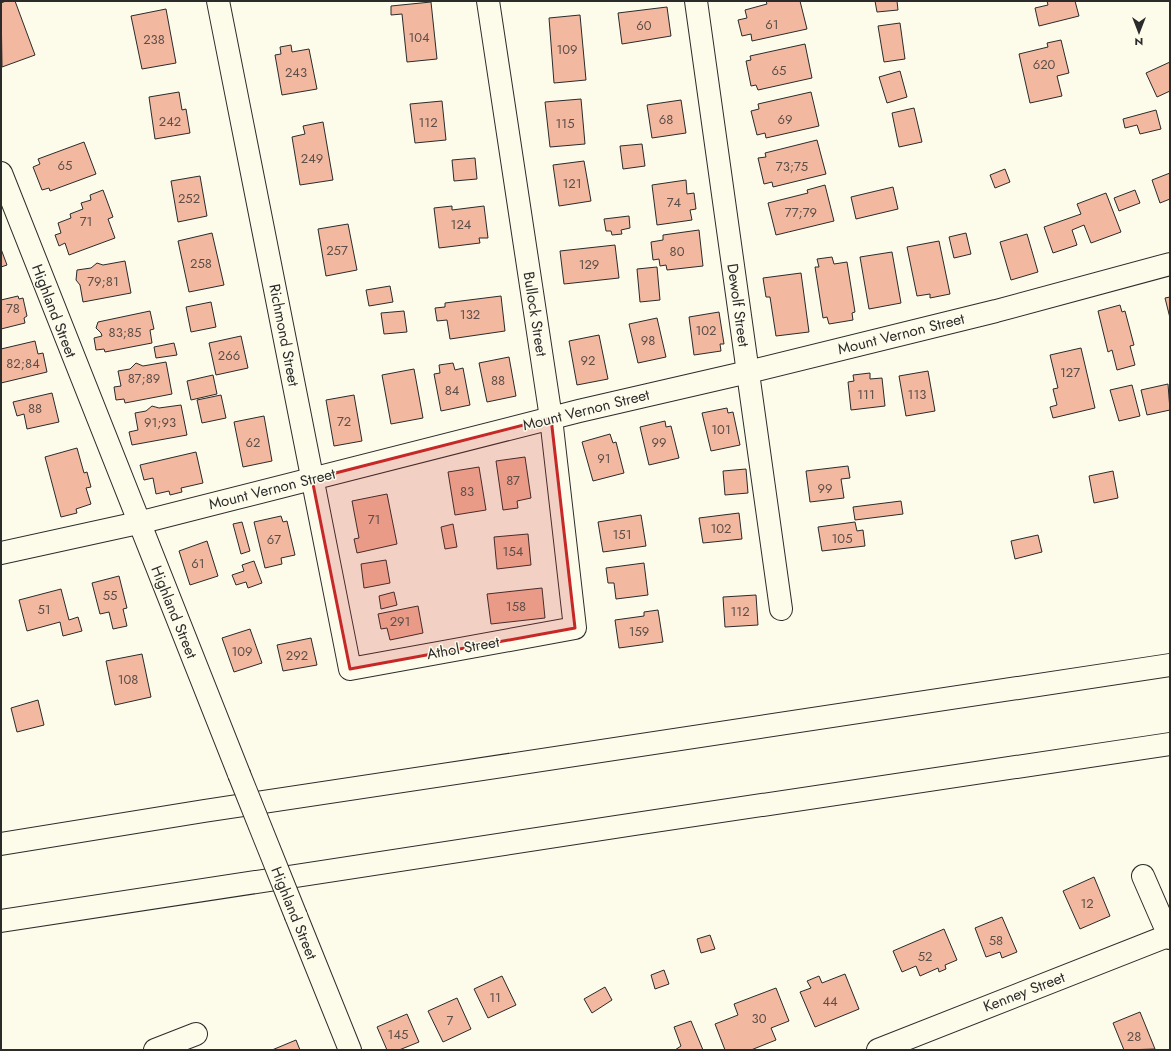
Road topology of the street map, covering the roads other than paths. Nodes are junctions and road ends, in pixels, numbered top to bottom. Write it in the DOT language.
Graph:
graph roads {
  1 [pos="218,1"];
  2 [pos="488,1"];
  3 [pos="696,1"];
  4 [pos="1,173"];
  5 [pos="1170,264"];
  6 [pos="748,372"];
  7 [pos="551,418"];
  8 [pos="312,480"];
  9 [pos="138,523"];
  10 [pos="1,553"];
  11 [pos="781,609"];
  12 [pos="576,628"];
  13 [pos="1170,665"];
  14 [pos="350,669"];
  15 [pos="1170,744"];
  16 [pos="1,844"];
  17 [pos="1143,876"];
  18 [pos="1,921"];
  19 [pos="1170,936"];
  20 [pos="196,1034"];
  21 [pos="156,1050"];
  22 [pos="350,1050"];
  23 [pos="878,1050"];
  1 -- 8 [label="main road, Richmond Street"];
  2 -- 7 [label="main road, Bullock Street"];
  3 -- 6 [label="main road, Dewolf Street"];
  4 -- 9 [label="main road, Highland Street"];
  5 -- 6 [label="main road, Mount Vernon Street"];
  6 -- 7 [label="main road, Mount Vernon Street"];
  6 -- 11 [label="main road, Dewolf Street"];
  7 -- 8 [label="main road, Mount Vernon Street"];
  7 -- 12 [label="main road, Bullock Street"];
  8 -- 9 [label="main road, Mount Vernon Street"];
  8 -- 14 [label="main road, Richmond Street"];
  9 -- 10 [label="main road, Mount Vernon Street"];
  9 -- 22 [label="main road, Highland Street, bridge"];
  12 -- 14 [label="main road, Athol Street"];
  13 -- 16 [label="main road"];
  15 -- 18 [label="main road"];
  17 -- 19 [label="main road"];
  19 -- 23 [label="main road, Kenney Street"];
  20 -- 21 [label="main road"];
}
